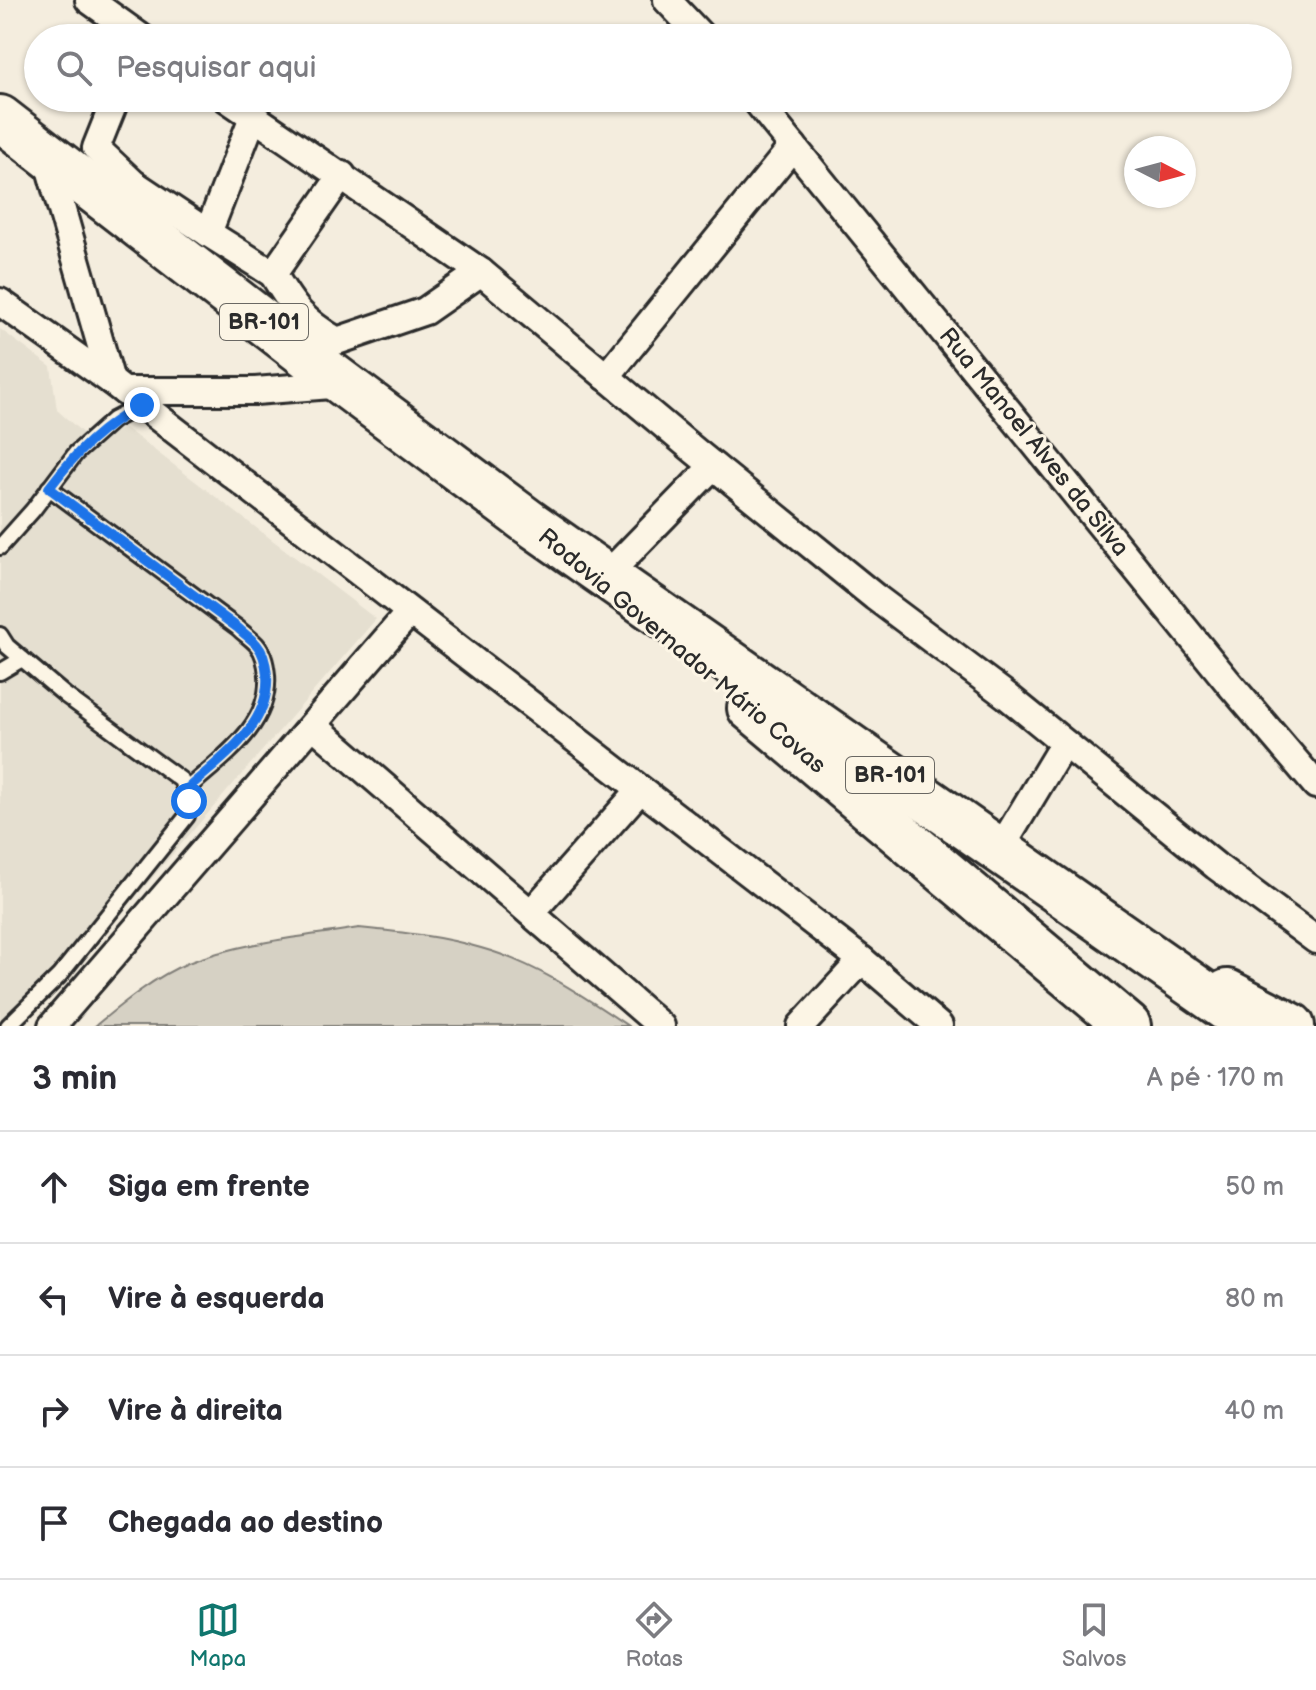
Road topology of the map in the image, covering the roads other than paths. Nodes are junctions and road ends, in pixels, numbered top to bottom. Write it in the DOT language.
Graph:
graph roads {
  1 [pos="89,0"];
  2 [pos="667,0"];
  3 [pos="122,24"];
  4 [pos="690,24"];
  5 [pos="105,112"];
  6 [pos="246,112"];
  7 [pos="765,112"];
  8 [pos="253,117"];
  9 [pos="0,118"];
  10 [pos="793,146"];
  11 [pos="69,156"];
  12 [pos="342,175"];
  13 [pos="208,233"];
  14 [pos="481,272"];
  15 [pos="273,274"];
  16 [pos="0,302"];
  17 [pos="337,366"];
  18 [pos="606,377"];
  19 [pos="125,392"];
  20 [pos="713,466"];
  21 [pos="49,488"];
  22 [pos="530,523"];
  23 [pos="3,539"];
  24 [pos="606,576"];
  25 [pos="409,613"];
  26 [pos="0,635"];
  27 [pos="22,659"];
  28 [pos="0,672"];
  29 [pos="313,725"];
  30 [pos="1064,743"];
  31 [pos="1316,785"];
  32 [pos="187,789"];
  33 [pos="640,790"];
  34 [pos="999,851"];
  35 [pos="531,913"];
  36 [pos="1117,933"];
  37 [pos="1316,940"];
  38 [pos="862,960"];
  39 [pos="1078,984"];
  40 [pos="8,1026"];
  41 [pos="52,1026"];
  42 [pos="661,1026"];
  43 [pos="801,1026"];
  44 [pos="939,1026"];
  45 [pos="1116,1026"];
  46 [pos="1128,1026"];
  47 [pos="1251,1026"];
  48 [pos="1292,1026"];
  1 -- 3 [label="street"];
  2 -- 4 [label="street"];
  5 -- 11 [label="street"];
  6 -- 8 [label="street"];
  7 -- 10 [label="street, Rua Manoel Alves da Silva"];
  8 -- 12 [label="street"];
  8 -- 13 [label="street"];
  9 -- 11 [label="highway, Rodovia Governador Mário Covas / BR-101"];
  10 -- 18 [label="street"];
  10 -- 31 [label="street, Rua Manoel Alves da Silva"];
  11 -- 13 [label="street"];
  11 -- 17 [label="highway, Rodovia Governador Mário Covas / BR-101"];
  11 -- 19 [label="street"];
  12 -- 14 [label="street"];
  12 -- 15 [label="street"];
  13 -- 15 [label="street"];
  14 -- 17 [label="street"];
  14 -- 18 [label="street"];
  15 -- 17 [label="street"];
  16 -- 19 [label="street"];
  17 -- 19 [label="street"];
  17 -- 22 [label="highway, Rodovia Governador Mário Covas / BR-101"];
  18 -- 20 [label="street"];
  19 -- 21 [label="lane"];
  19 -- 25 [label="street"];
  20 -- 24 [label="street"];
  20 -- 30 [label="street"];
  21 -- 23 [label="lane"];
  21 -- 32 [label="lane"];
  22 -- 24 [label="highway, Rodovia Governador Mário Covas / BR-101"];
  22 -- 39 [label="highway, Rodovia Governador Mário Covas / BR-101"];
  24 -- 34 [label="highway, Rodovia Governador Mário Covas / BR-101"];
  25 -- 29 [label="street"];
  25 -- 33 [label="street"];
  26 -- 27 [label="lane"];
  27 -- 28 [label="lane"];
  27 -- 32 [label="lane"];
  29 -- 35 [label="street"];
  29 -- 41 [label="street"];
  30 -- 34 [label="street"];
  30 -- 37 [label="street"];
  32 -- 40 [label="lane"];
  33 -- 35 [label="street"];
  33 -- 38 [label="street"];
  34 -- 36 [label="highway, Rodovia Governador Mário Covas / BR-101"];
  35 -- 42 [label="street"];
  36 -- 47 [label="highway, Rodovia Governador Mário Covas / BR-101"];
  36 -- 48 [label="highway"];
  38 -- 43 [label="street"];
  38 -- 44 [label="street"];
  39 -- 45 [label="highway"];
  39 -- 46 [label="highway, Rodovia Governador Mário Covas / BR-101"];
}
